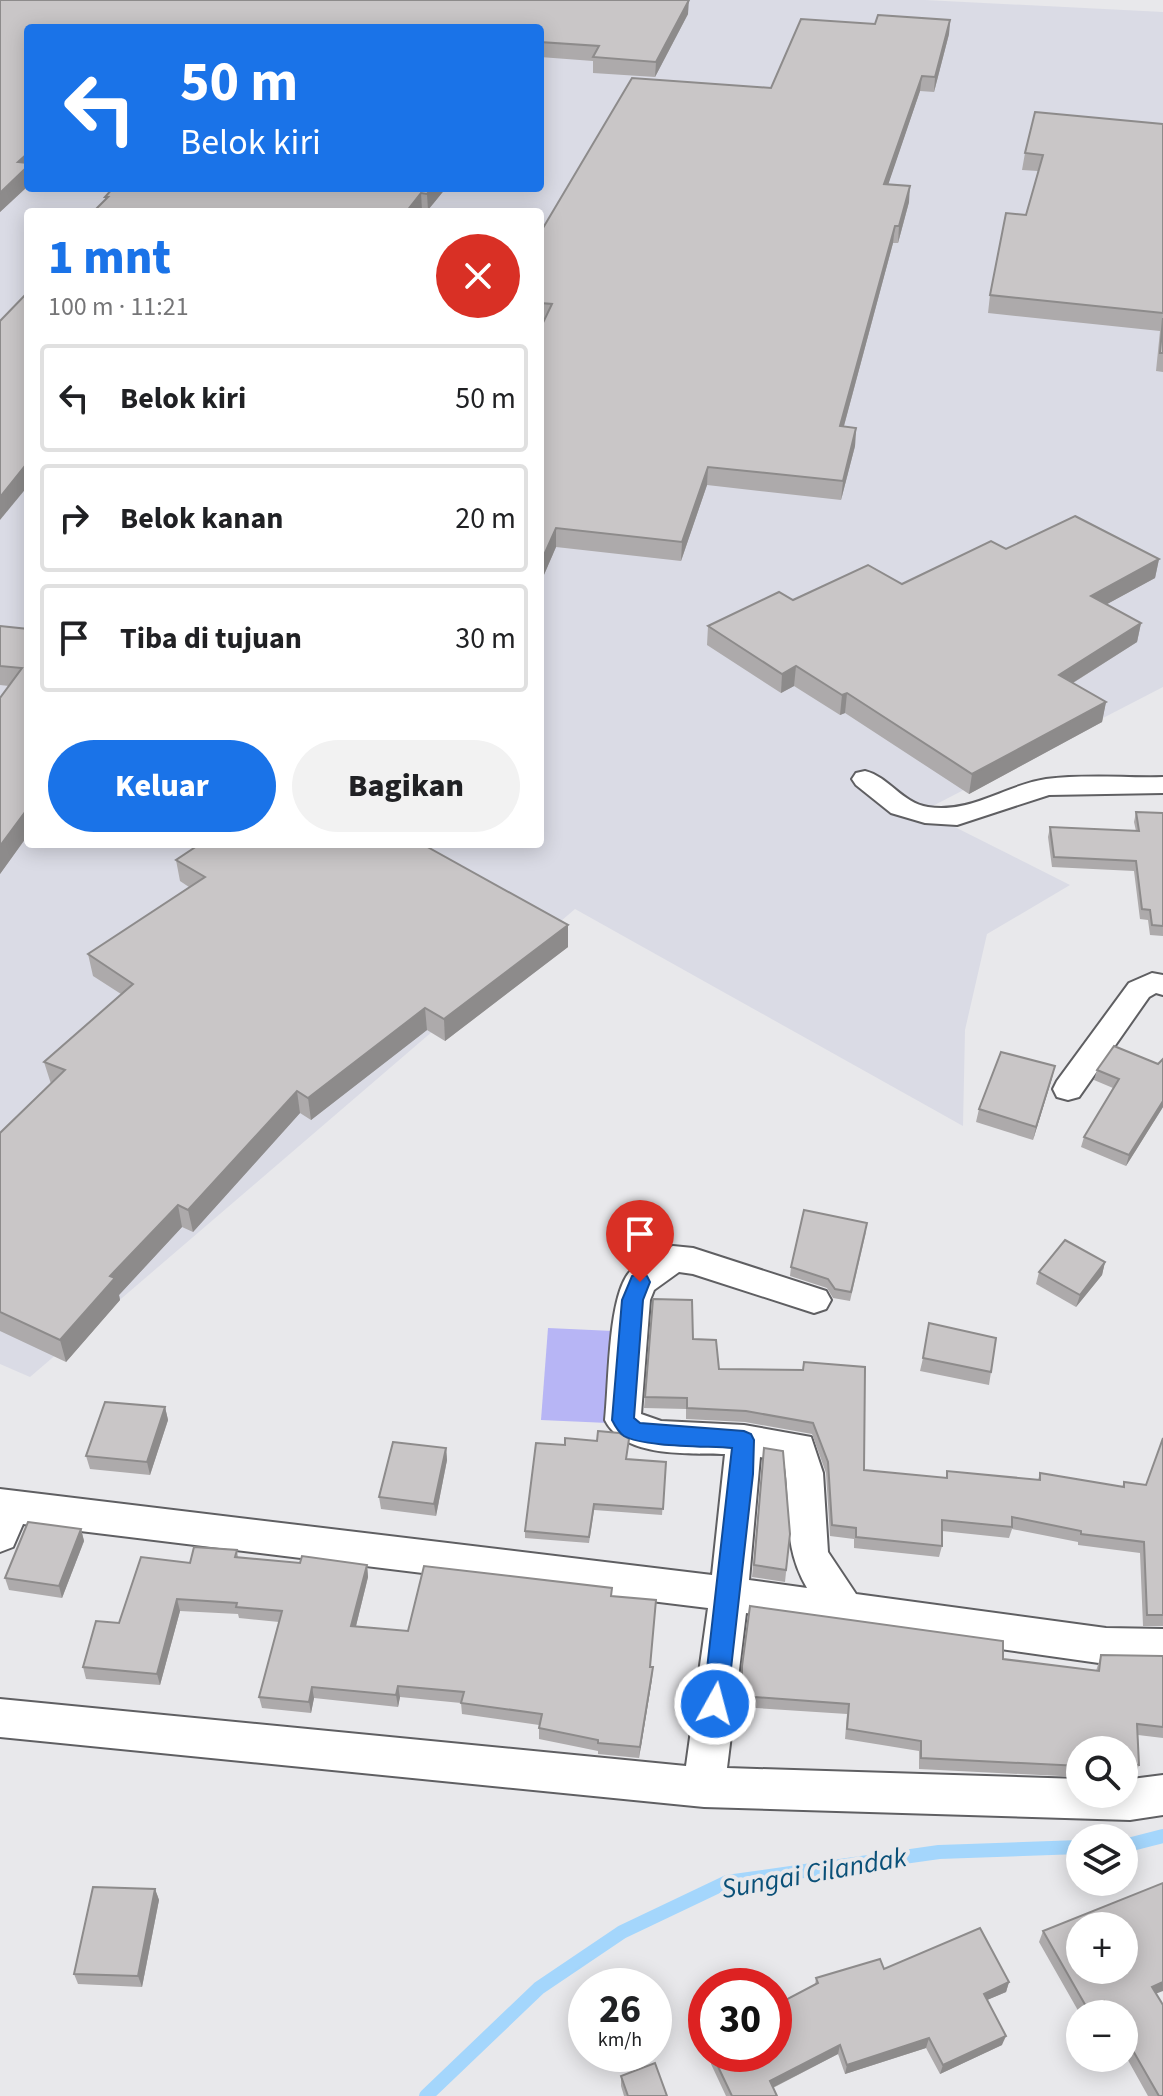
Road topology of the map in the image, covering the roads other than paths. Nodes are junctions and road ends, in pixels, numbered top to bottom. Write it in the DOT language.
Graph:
graph roads {
  1 [pos="865,779"];
  2 [pos="1163,785"];
  3 [pos="1163,985"];
  4 [pos="1068,1089"];
  5 [pos="814,1300"];
  6 [pos="744,1440"];
  7 [pos="4,1516"];
  8 [pos="729,1594"];
  9 [pos="845,1610"];
  10 [pos="1163,1647"];
  11 [pos="0,1718"];
  12 [pos="704,1787"];
  13 [pos="1163,1795"];
  1 -- 2 [label="street"];
  3 -- 4 [label="street"];
  5 -- 6 [label="street"];
  6 -- 8 [label="street"];
  6 -- 9 [label="street"];
  7 -- 8 [label="street"];
  8 -- 9 [label="street"];
  8 -- 12 [label="street"];
  9 -- 10 [label="street"];
  11 -- 12 [label="street"];
  12 -- 13 [label="street"];
}
